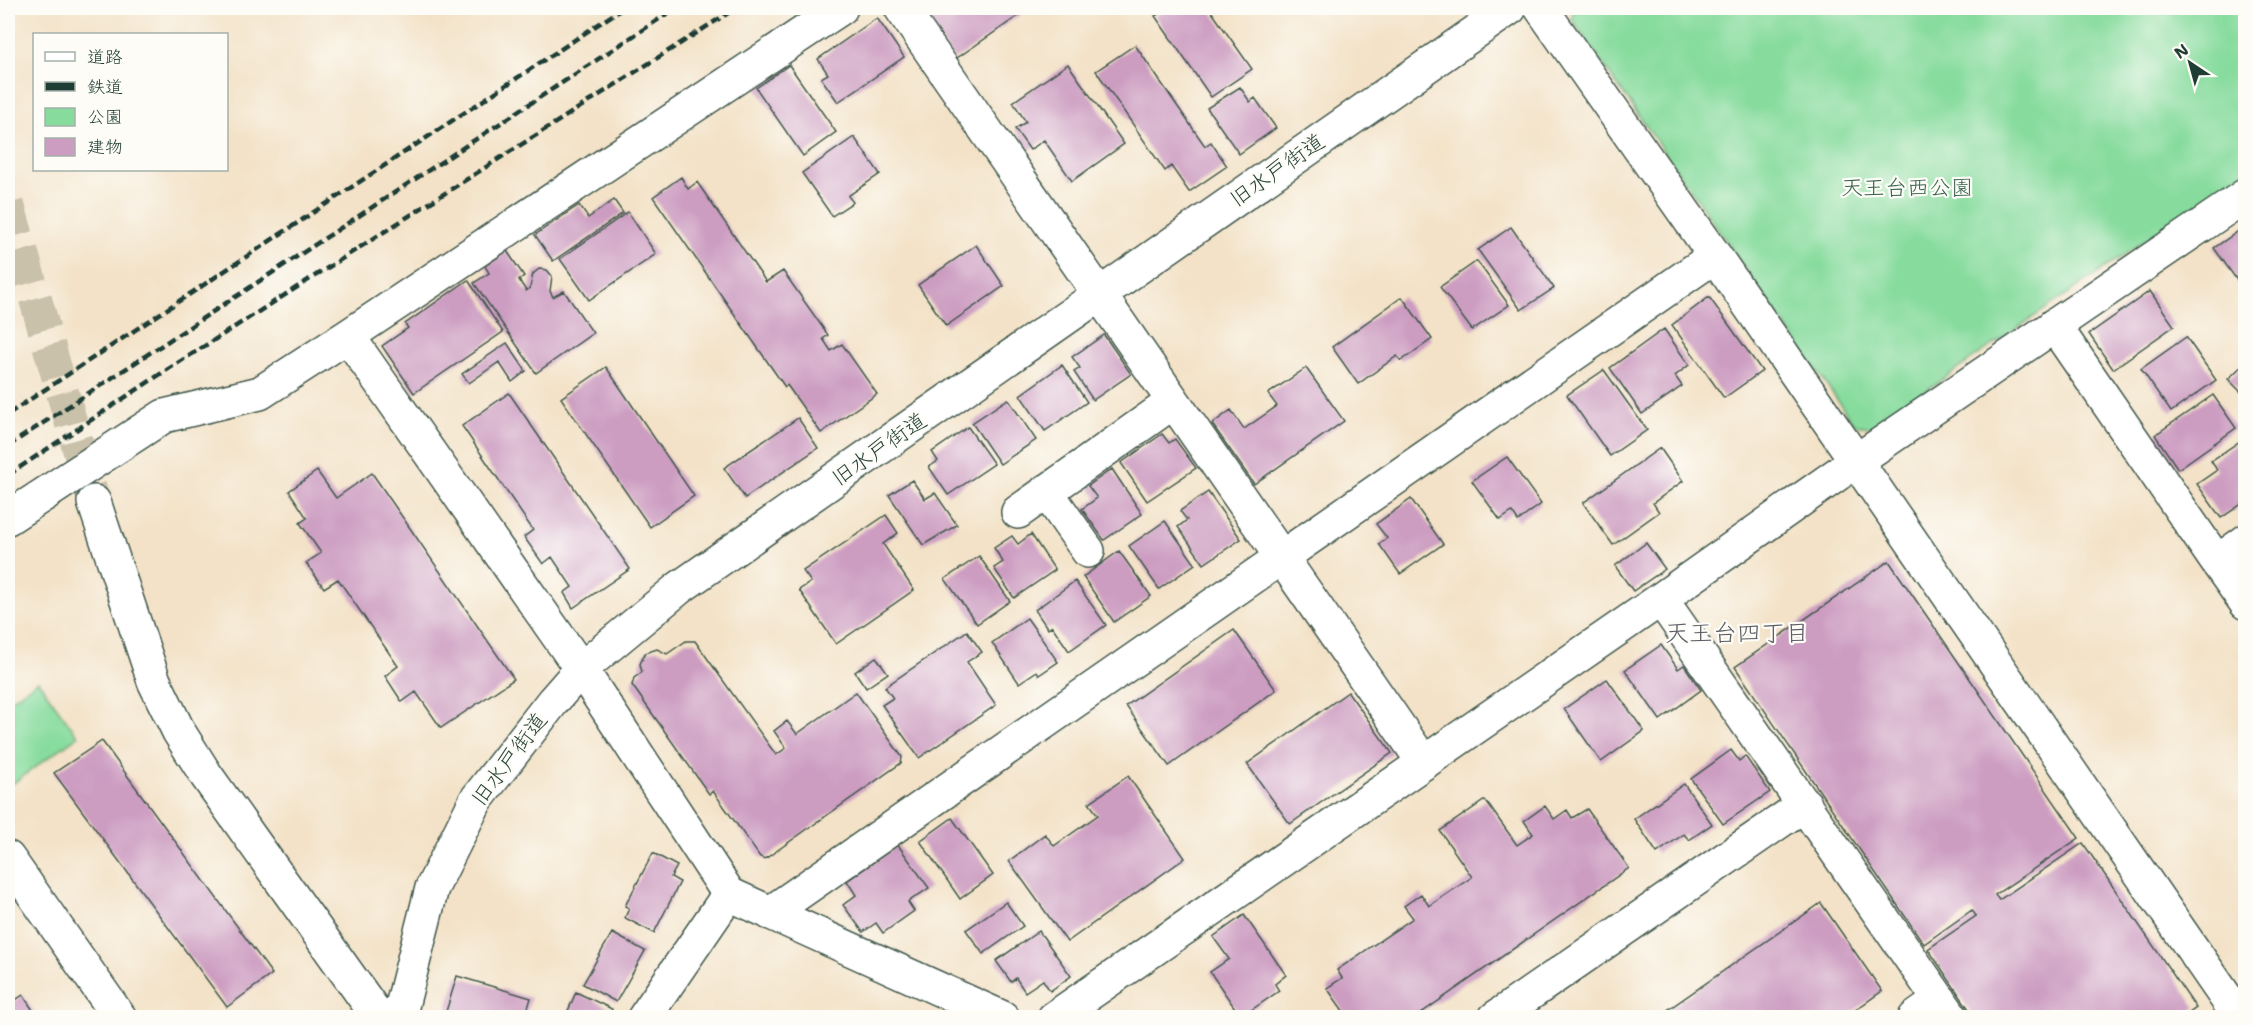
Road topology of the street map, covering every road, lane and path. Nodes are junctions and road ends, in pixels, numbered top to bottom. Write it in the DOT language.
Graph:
graph roads {
  1 [pos="841,8"];
  2 [pos="902,8"];
  3 [pos="1510,8"];
  4 [pos="1541,8"];
  5 [pos="2246,195"];
  6 [pos="1715,256"];
  7 [pos="1099,295"];
  8 [pos="2054,325"];
  9 [pos="348,336"];
  10 [pos="1173,402"];
  11 [pos="1856,462"];
  12 [pos="1046,492"];
  13 [pos="94,502"];
  14 [pos="1018,512"];
  15 [pos="8,518"];
  16 [pos="2246,541"];
  17 [pos="1088,551"];
  18 [pos="1281,558"];
  19 [pos="2217,562"];
  20 [pos="1661,599"];
  21 [pos="2246,603"];
  22 [pos="581,669"];
  23 [pos="1424,763"];
  24 [pos="1805,804"];
  25 [pos="8,858"];
  26 [pos="729,894"];
  27 [pos="770,914"];
  28 [pos="1936,1012"];
  29 [pos="120,1017"];
  30 [pos="379,1017"];
  31 [pos="399,1017"];
  32 [pos="644,1017"];
  33 [pos="1003,1017"];
  34 [pos="1056,1017"];
  35 [pos="1495,1017"];
  36 [pos="2240,1017"];
  1 -- 9 [label="street"];
  2 -- 7 [label="street"];
  3 -- 7 [label="street, 旧水戸街道"];
  4 -- 6 [label="street"];
  5 -- 8 [label="street"];
  6 -- 11 [label="street"];
  6 -- 18 [label="street"];
  7 -- 10 [label="street"];
  7 -- 22 [label="street, 旧水戸街道"];
  8 -- 11 [label="street"];
  8 -- 19 [label="street"];
  9 -- 15 [label="street"];
  9 -- 22 [label="street"];
  10 -- 12 [label="street"];
  10 -- 18 [label="street"];
  11 -- 20 [label="street"];
  11 -- 36 [label="street"];
  12 -- 14 [label="street"];
  12 -- 17 [label="street"];
  13 -- 30 [label="street"];
  16 -- 19 [label="street"];
  18 -- 23 [label="street"];
  18 -- 27 [label="street"];
  19 -- 21 [label="street"];
  20 -- 23 [label="street"];
  20 -- 24 [label="street"];
  22 -- 26 [label="street"];
  22 -- 31 [label="street, 旧水戸街道"];
  23 -- 34 [label="street"];
  24 -- 28 [label="street"];
  24 -- 35 [label="street"];
  25 -- 29 [label="street"];
  26 -- 27 [label="street"];
  26 -- 32 [label="street"];
  27 -- 33 [label="street"];
}
